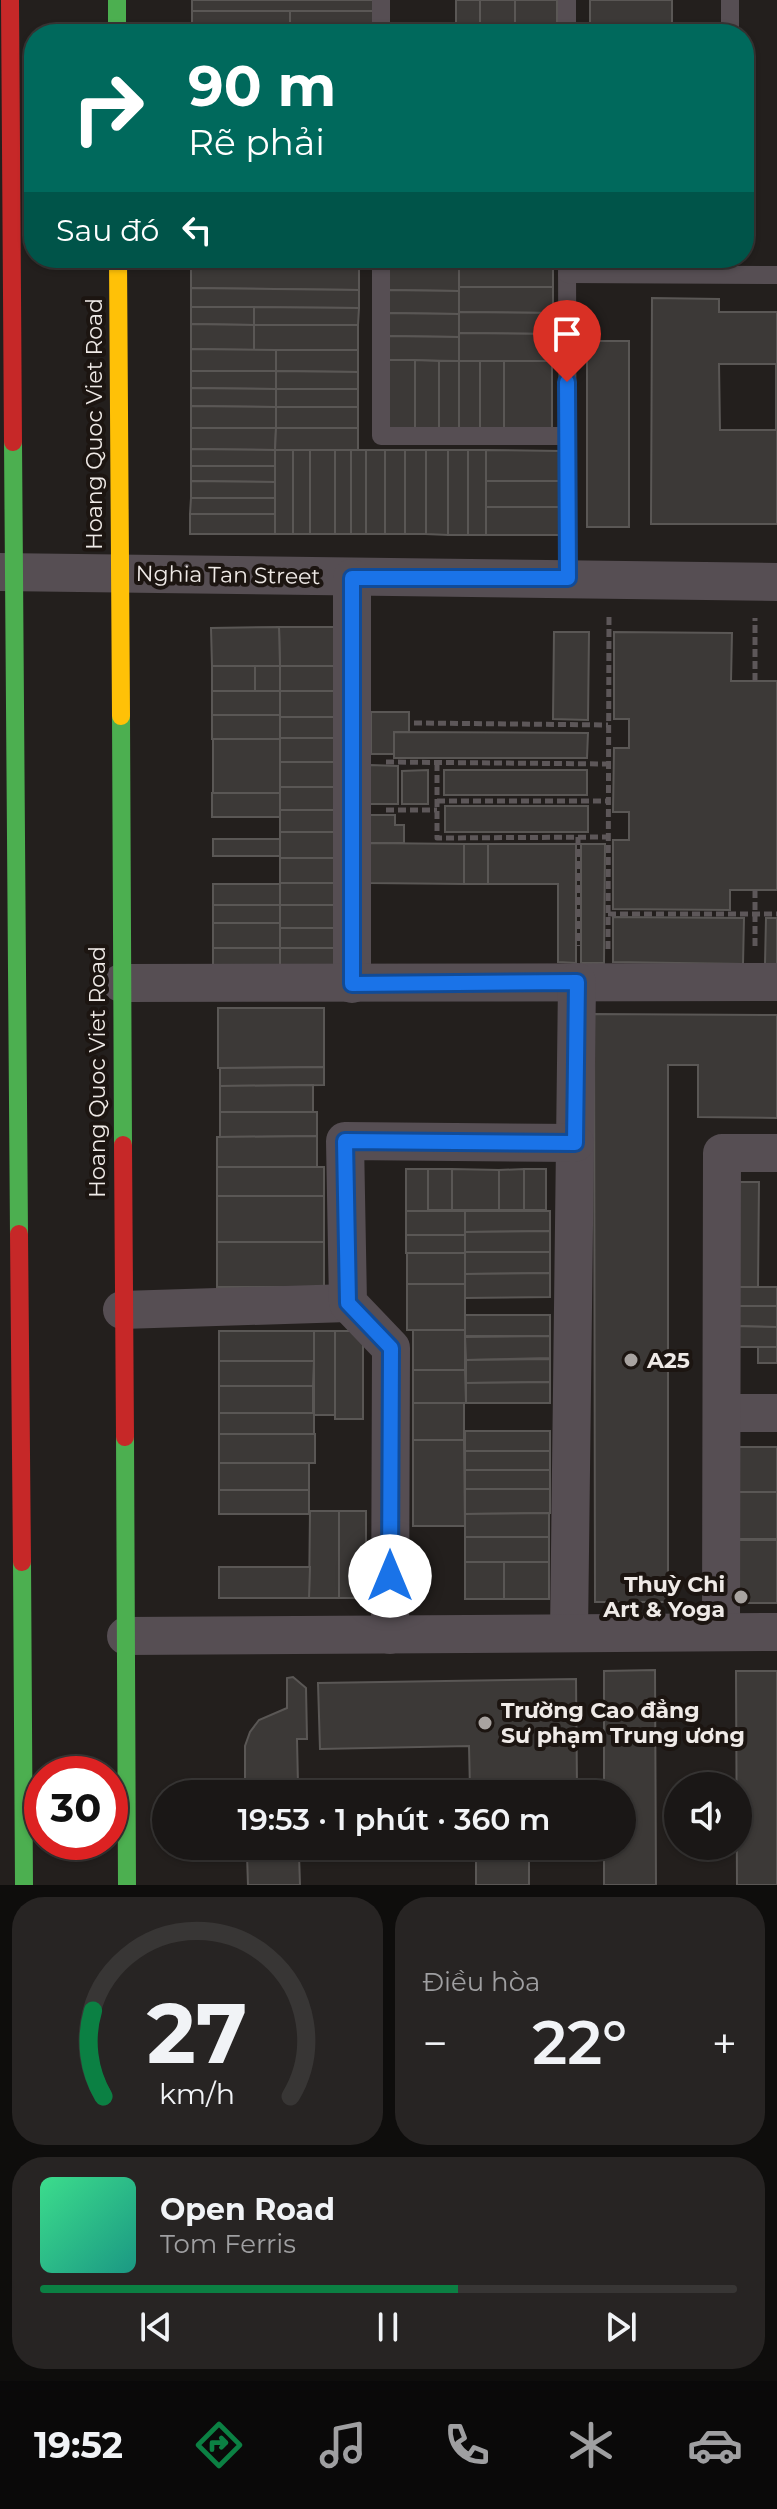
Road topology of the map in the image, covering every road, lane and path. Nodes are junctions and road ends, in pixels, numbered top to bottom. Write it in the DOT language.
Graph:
graph roads {
  1 [pos="10,0"];
  2 [pos="117,0"];
  3 [pos="381,0"];
  4 [pos="567,0"];
  5 [pos="730,0"];
  6 [pos="117,24"];
  7 [pos="381,24"];
  8 [pos="567,24"];
  9 [pos="730,24"];
  10 [pos="5,60"];
  11 [pos="118,268"];
  12 [pos="381,268"];
  13 [pos="567,268"];
  14 [pos="744,268"];
  15 [pos="777,275"];
  16 [pos="567,436"];
  17 [pos="8,572"];
  18 [pos="119,573"];
  19 [pos="352,578"];
  20 [pos="568,578"];
  21 [pos="609,579"];
  22 [pos="766,582"];
  23 [pos="755,681"];
  24 [pos="414,723"];
  25 [pos="608,725"];
  26 [pos="353,759"];
  27 [pos="437,763"];
  28 [pos="608,764"];
  29 [pos="437,801"];
  30 [pos="608,801"];
  31 [pos="437,810"];
  32 [pos="353,813"];
  33 [pos="578,837"];
  34 [pos="608,837"];
  35 [pos="755,890"];
  36 [pos="608,914"];
  37 [pos="755,914"];
  38 [pos="777,914"];
  39 [pos="588,974"];
  40 [pos="766,982"];
  41 [pos="121,983"];
  42 [pos="352,984"];
  43 [pos="9,1029"];
  44 [pos="575,1143"];
  45 [pos="777,1153"];
  46 [pos="9,1253"];
  47 [pos="348,1303"];
  48 [pos="122,1310"];
  49 [pos="722,1413"];
  50 [pos="777,1413"];
  51 [pos="0,1490"];
  52 [pos="20,1490"];
  53 [pos="721,1632"];
  54 [pos="777,1632"];
  55 [pos="569,1633"];
  56 [pos="390,1635"];
  57 [pos="126,1636"];
  58 [pos="12,1757"];
  59 [pos="24,1885"];
  60 [pos="127,1885"];
  1 -- 10 [label="main road"];
  2 -- 6 [label="main road"];
  3 -- 7 [label="lane"];
  4 -- 8 [label="lane"];
  5 -- 9 [label="lane"];
  10 -- 17 [label="main road"];
  11 -- 18 [label="main road, Hoang Quoc Viet Road"];
  12 -- 16 [label="lane"];
  13 -- 16 [label="lane"];
  14 -- 15 [label="lane"];
  16 -- 20 [label="lane"];
  17 -- 18 [label="street, Nghia Tan Street"];
  17 -- 43 [label="main road"];
  18 -- 19 [label="street, Nghia Tan Street"];
  18 -- 41 [label="main road, Hoang Quoc Viet Road"];
  19 -- 20 [label="street, Nghia Tan Street"];
  19 -- 26 [label="street"];
  20 -- 21 [label="street, Nghia Tan Street"];
  21 -- 22 [label="street, Nghia Tan Street"];
  21 -- 25 [label="path"];
  22 -- 23 [label="path"];
  24 -- 25 [label="path"];
  25 -- 28 [label="path"];
  26 -- 27 [label="path"];
  26 -- 32 [label="street"];
  27 -- 28 [label="path"];
  27 -- 29 [label="path"];
  28 -- 30 [label="path"];
  29 -- 30 [label="path"];
  29 -- 31 [label="path"];
  30 -- 34 [label="path"];
  31 -- 32 [label="path"];
  31 -- 33 [label="path"];
  32 -- 42 [label="street"];
  33 -- 34 [label="path"];
  33 -- 39 [label="path"];
  34 -- 36 [label="path"];
  35 -- 37 [label="path"];
  36 -- 37 [label="path"];
  36 -- 39 [label="path"];
  37 -- 38 [label="path"];
  37 -- 40 [label="path"];
  39 -- 40 [label="street"];
  39 -- 42 [label="street"];
  39 -- 44 [label="street"];
  41 -- 42 [label="street"];
  41 -- 48 [label="main road, Hoang Quoc Viet Road"];
  43 -- 46 [label="main road"];
  44 -- 47 [label="street"];
  44 -- 55 [label="street"];
  45 -- 49 [label="street"];
  46 -- 52 [label="main road"];
  47 -- 48 [label="street"];
  47 -- 56 [label="street"];
  48 -- 57 [label="main road, Hoang Quoc Viet Road"];
  49 -- 50 [label="street"];
  49 -- 53 [label="street"];
  51 -- 52 [label="lane"];
  52 -- 58 [label="main road"];
  53 -- 54 [label="street"];
  53 -- 55 [label="street"];
  55 -- 56 [label="street"];
  56 -- 57 [label="street"];
  57 -- 60 [label="main road, Hoang Quoc Viet Road"];
  58 -- 59 [label="main road"];
}
